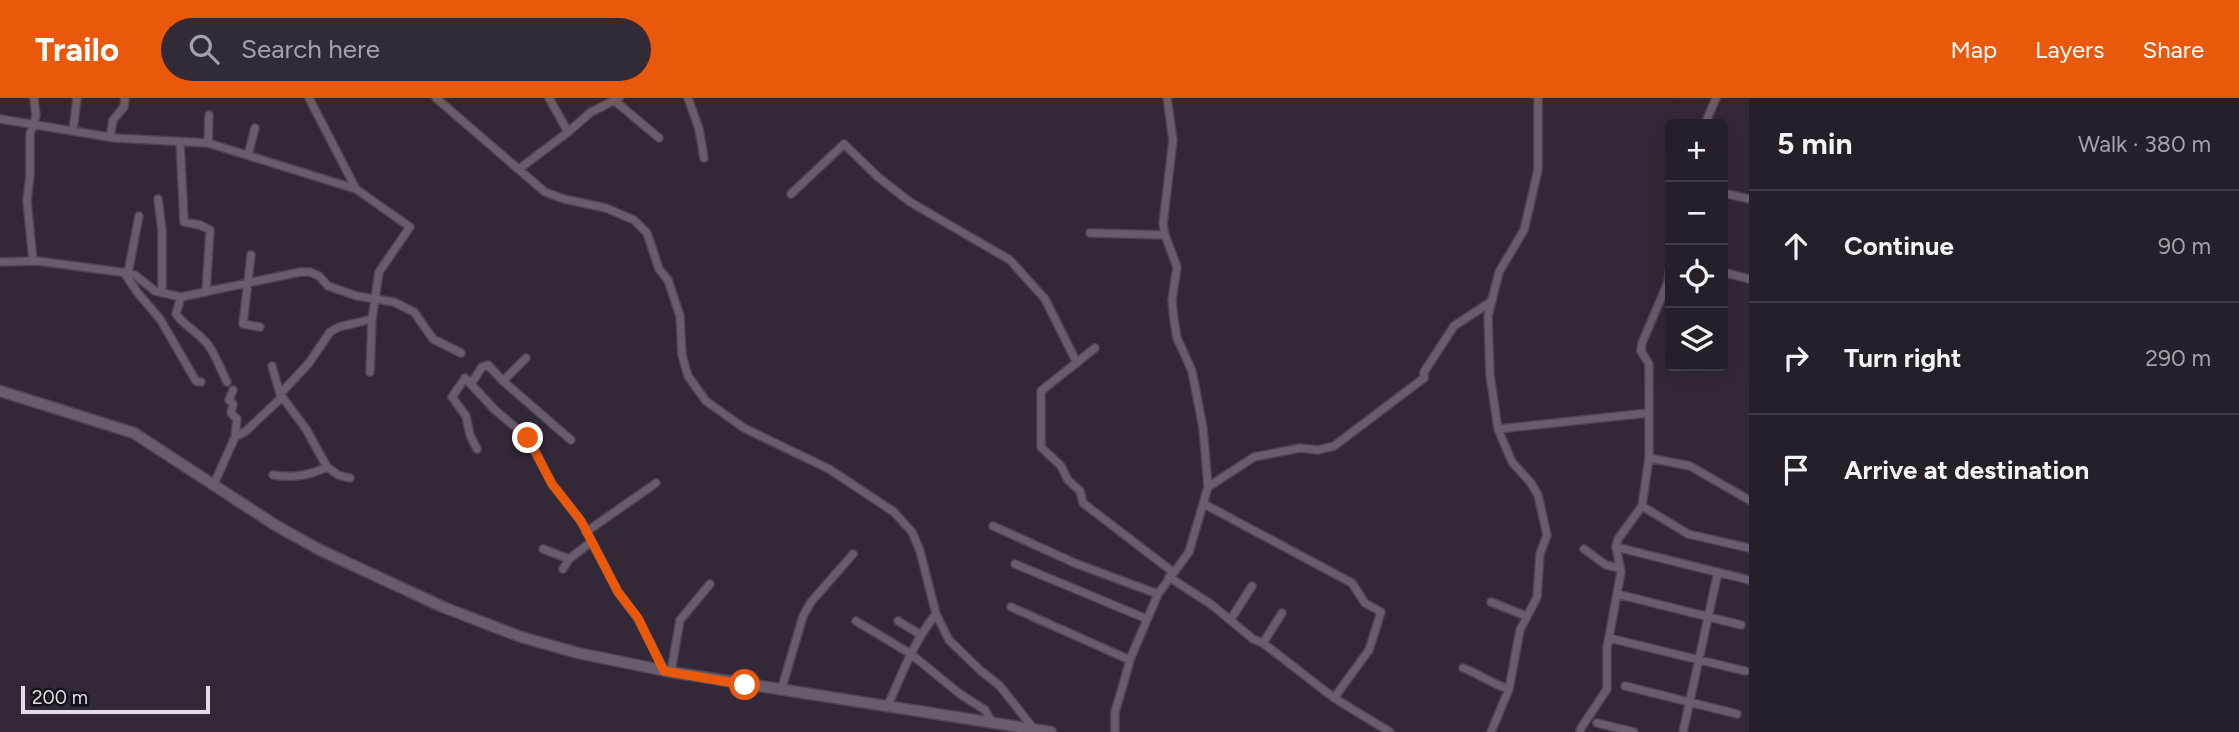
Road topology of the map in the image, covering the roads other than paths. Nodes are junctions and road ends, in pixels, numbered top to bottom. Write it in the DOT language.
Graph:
graph roads {
  1 [pos="34,98"];
  2 [pos="77,98"];
  3 [pos="125,98"];
  4 [pos="309,98"];
  5 [pos="549,98"];
  6 [pos="688,98"];
  7 [pos="1167,98"];
  8 [pos="1538,98"];
  9 [pos="1716,98"];
  10 [pos="442,100"];
  11 [pos="617,100"];
  12 [pos="209,115"];
  13 [pos="0,119"];
  14 [pos="1707,119"];
  15 [pos="31,125"];
  16 [pos="254,128"];
  17 [pos="73,131"];
  18 [pos="568,132"];
  19 [pos="110,137"];
  20 [pos="659,138"];
  21 [pos="180,142"];
  22 [pos="208,143"];
  23 [pos="248,155"];
  24 [pos="704,159"];
  25 [pos="519,169"];
  26 [pos="356,189"];
  27 [pos="791,194"];
  28 [pos="1728,194"];
  29 [pos="158,199"];
  30 [pos="1749,199"];
  31 [pos="139,216"];
  32 [pos="1090,233"];
  33 [pos="1165,235"];
  34 [pos="251,255"];
  35 [pos="33,261"];
  36 [pos="0,262"];
  37 [pos="126,272"];
  38 [pos="1728,273"];
  39 [pos="1749,279"];
  40 [pos="248,283"];
  41 [pos="1665,289"];
  42 [pos="206,292"];
  43 [pos="162,293"];
  44 [pos="181,297"];
  45 [pos="374,298"];
  46 [pos="1492,301"];
  47 [pos="372,319"];
  48 [pos="260,327"];
  49 [pos="1095,348"];
  50 [pos="461,353"];
  51 [pos="526,358"];
  52 [pos="1077,363"];
  53 [pos="272,366"];
  54 [pos="370,372"];
  55 [pos="503,381"];
  56 [pos="201,382"];
  57 [pos="227,382"];
  58 [pos="471,384"];
  59 [pos="233,390"];
  60 [pos="0,391"];
  61 [pos="281,394"];
  62 [pos="1648,413"];
  63 [pos="1497,429"];
  64 [pos="235,437"];
  65 [pos="571,440"];
  66 [pos="477,449"];
  67 [pos="1649,458"];
  68 [pos="327,467"];
  69 [pos="273,475"];
  70 [pos="350,478"];
  71 [pos="656,483"];
  72 [pos="214,484"];
  73 [pos="1208,487"];
  74 [pos="1749,500"];
  75 [pos="1204,504"];
  76 [pos="1642,506"];
  77 [pos="993,526"];
  78 [pos="586,532"];
  79 [pos="591,542"];
  80 [pos="1616,547"];
  81 [pos="1749,548"];
  82 [pos="543,549"];
  83 [pos="1584,549"];
  84 [pos="853,554"];
  85 [pos="569,559"];
  86 [pos="1014,564"];
  87 [pos="1620,568"];
  88 [pos="563,569"];
  89 [pos="1718,572"];
  90 [pos="1171,574"];
  91 [pos="1749,580"];
  92 [pos="710,584"];
  93 [pos="1252,586"];
  94 [pos="1158,594"];
  95 [pos="1617,594"];
  96 [pos="1491,602"];
  97 [pos="1011,607"];
  98 [pos="1282,613"];
  99 [pos="936,614"];
  100 [pos="1526,616"];
  101 [pos="1708,617"];
  102 [pos="1147,619"];
  103 [pos="1231,619"];
  104 [pos="856,621"];
  105 [pos="898,621"];
  106 [pos="1741,625"];
  107 [pos="921,635"];
  108 [pos="1609,638"];
  109 [pos="1263,643"];
  110 [pos="911,654"];
  111 [pos="1699,659"];
  112 [pos="1130,660"];
  113 [pos="1464,667"];
  114 [pos="1745,671"];
  115 [pos="668,672"];
  116 [pos="1625,686"];
  117 [pos="1509,689"];
  118 [pos="780,691"];
  119 [pos="1334,698"];
  120 [pos="1690,702"];
  121 [pos="888,705"];
  122 [pos="1737,714"];
  123 [pos="992,722"];
  124 [pos="1597,723"];
  125 [pos="1033,729"];
  126 [pos="1051,732"];
  127 [pos="1115,732"];
  128 [pos="1390,732"];
  129 [pos="1491,732"];
  130 [pos="1580,732"];
  131 [pos="1634,732"];
  132 [pos="1683,732"];
  1 -- 15 [label="street"];
  2 -- 17 [label="street"];
  3 -- 19 [label="street"];
  4 -- 26 [label="street"];
  5 -- 18 [label="street"];
  6 -- 24 [label="street"];
  7 -- 33 [label="street"];
  8 -- 46 [label="street"];
  9 -- 14 [label="street"];
  10 -- 25 [label="street"];
  11 -- 18 [label="street"];
  11 -- 20 [label="street"];
  12 -- 22 [label="street"];
  13 -- 15 [label="street"];
  15 -- 17 [label="street"];
  15 -- 35 [label="street"];
  16 -- 23 [label="street"];
  17 -- 19 [label="street"];
  18 -- 25 [label="street"];
  19 -- 21 [label="street"];
  21 -- 22 [label="street"];
  21 -- 42 [label="street"];
  22 -- 23 [label="street"];
  23 -- 26 [label="street"];
  25 -- 99 [label="street"];
  26 -- 45 [label="street"];
  27 -- 52 [label="street"];
  28 -- 30 [label="street"];
  29 -- 43 [label="street"];
  31 -- 37 [label="street"];
  32 -- 33 [label="street"];
  33 -- 73 [label="street"];
  34 -- 40 [label="street"];
  35 -- 36 [label="street"];
  35 -- 37 [label="street"];
  37 -- 43 [label="street"];
  37 -- 56 [label="street"];
  38 -- 39 [label="street"];
  40 -- 42 [label="street"];
  40 -- 45 [label="street"];
  40 -- 48 [label="street"];
  41 -- 62 [label="street"];
  42 -- 44 [label="street"];
  43 -- 44 [label="street"];
  44 -- 57 [label="street"];
  45 -- 47 [label="street"];
  45 -- 50 [label="street"];
  46 -- 63 [label="street"];
  46 -- 73 [label="street"];
  47 -- 54 [label="street"];
  47 -- 61 [label="street"];
  49 -- 52 [label="street"];
  51 -- 55 [label="street"];
  52 -- 90 [label="street"];
  53 -- 61 [label="street"];
  55 -- 58 [label="street"];
  55 -- 65 [label="street"];
  58 -- 66 [label="street"];
  58 -- 78 [label="street"];
  59 -- 64 [label="street"];
  60 -- 72 [label="main road"];
  61 -- 64 [label="street"];
  61 -- 68 [label="street"];
  62 -- 63 [label="street"];
  62 -- 67 [label="street"];
  63 -- 100 [label="street"];
  64 -- 72 [label="street"];
  67 -- 74 [label="street"];
  67 -- 76 [label="street"];
  68 -- 69 [label="street"];
  68 -- 70 [label="street"];
  71 -- 78 [label="street"];
  72 -- 115 [label="main road"];
  73 -- 75 [label="street"];
  75 -- 90 [label="street"];
  75 -- 119 [label="street"];
  76 -- 80 [label="street"];
  76 -- 81 [label="street"];
  77 -- 94 [label="street"];
  78 -- 79 [label="street"];
  79 -- 85 [label="street"];
  79 -- 115 [label="street"];
  80 -- 87 [label="street"];
  80 -- 89 [label="street"];
  82 -- 85 [label="street"];
  83 -- 87 [label="street"];
  84 -- 118 [label="street"];
  85 -- 88 [label="street"];
  86 -- 102 [label="street"];
  87 -- 95 [label="street"];
  89 -- 91 [label="street"];
  89 -- 101 [label="street"];
  90 -- 94 [label="street"];
  90 -- 103 [label="street"];
  92 -- 115 [label="street"];
  93 -- 103 [label="street"];
  94 -- 102 [label="street"];
  95 -- 101 [label="street"];
  95 -- 108 [label="street"];
  96 -- 100 [label="street"];
  97 -- 112 [label="street"];
  98 -- 109 [label="street"];
  99 -- 107 [label="street"];
  99 -- 125 [label="street"];
  100 -- 117 [label="street"];
  101 -- 106 [label="street"];
  101 -- 111 [label="street"];
  102 -- 112 [label="street"];
  103 -- 109 [label="street"];
  104 -- 110 [label="street"];
  105 -- 107 [label="street"];
  107 -- 110 [label="street"];
  108 -- 111 [label="street"];
  108 -- 130 [label="street"];
  109 -- 119 [label="street"];
  110 -- 121 [label="street"];
  110 -- 123 [label="street"];
  111 -- 114 [label="street"];
  111 -- 120 [label="street"];
  112 -- 127 [label="street"];
  113 -- 117 [label="street"];
  115 -- 118 [label="main road"];
  116 -- 120 [label="street"];
  117 -- 129 [label="street"];
  118 -- 121 [label="main road"];
  119 -- 128 [label="street"];
  120 -- 122 [label="street"];
  120 -- 132 [label="street"];
  121 -- 123 [label="main road"];
  123 -- 125 [label="main road"];
  124 -- 131 [label="street"];
  125 -- 126 [label="main road"];
}
